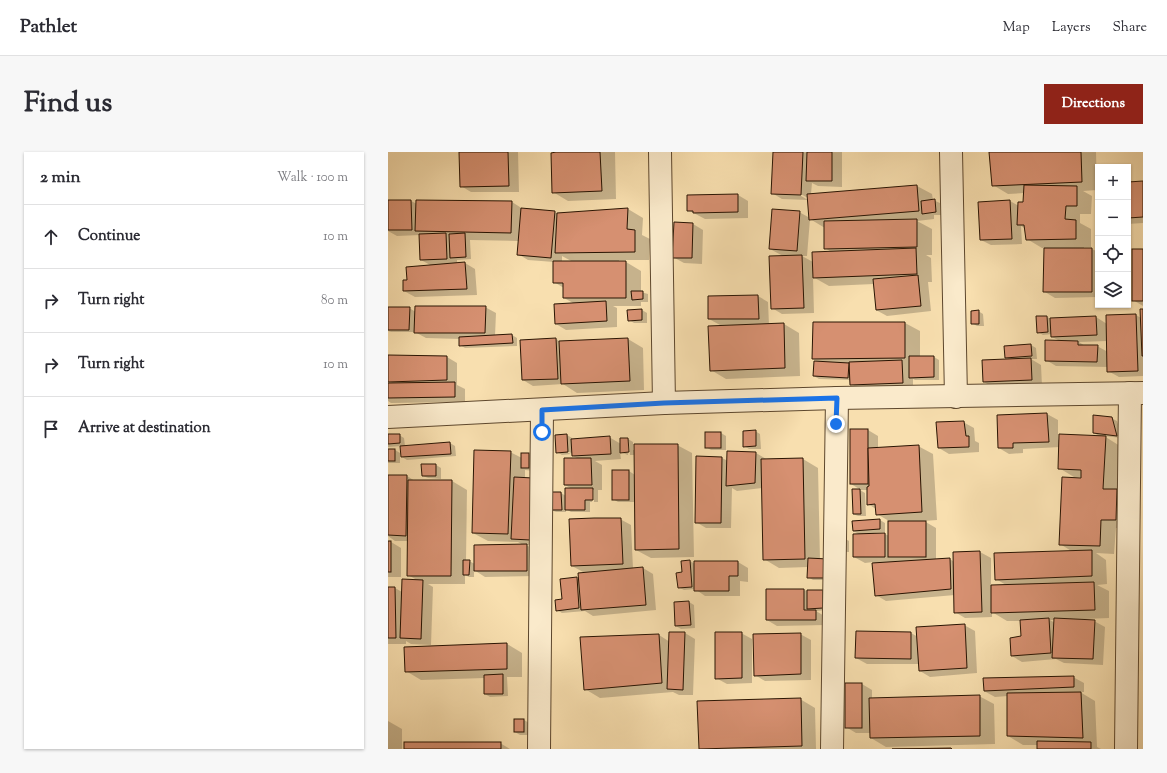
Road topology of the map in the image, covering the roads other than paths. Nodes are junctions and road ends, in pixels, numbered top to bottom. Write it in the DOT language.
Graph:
graph roads {
  1 [pos="660,152"];
  2 [pos="951,152"];
  3 [pos="1136,393"];
  4 [pos="956,397"];
  5 [pos="837,398"];
  6 [pos="664,403"];
  7 [pos="542,410"];
  8 [pos="388,417"];
  9 [pos="539,749"];
  10 [pos="832,749"];
  11 [pos="1126,749"];
  1 -- 6 [label="street"];
  2 -- 4 [label="street"];
  3 -- 4 [label="street"];
  3 -- 11 [label="street"];
  4 -- 5 [label="street"];
  5 -- 6 [label="street"];
  5 -- 10 [label="street"];
  6 -- 7 [label="street"];
  7 -- 8 [label="street"];
  7 -- 9 [label="street"];
}
